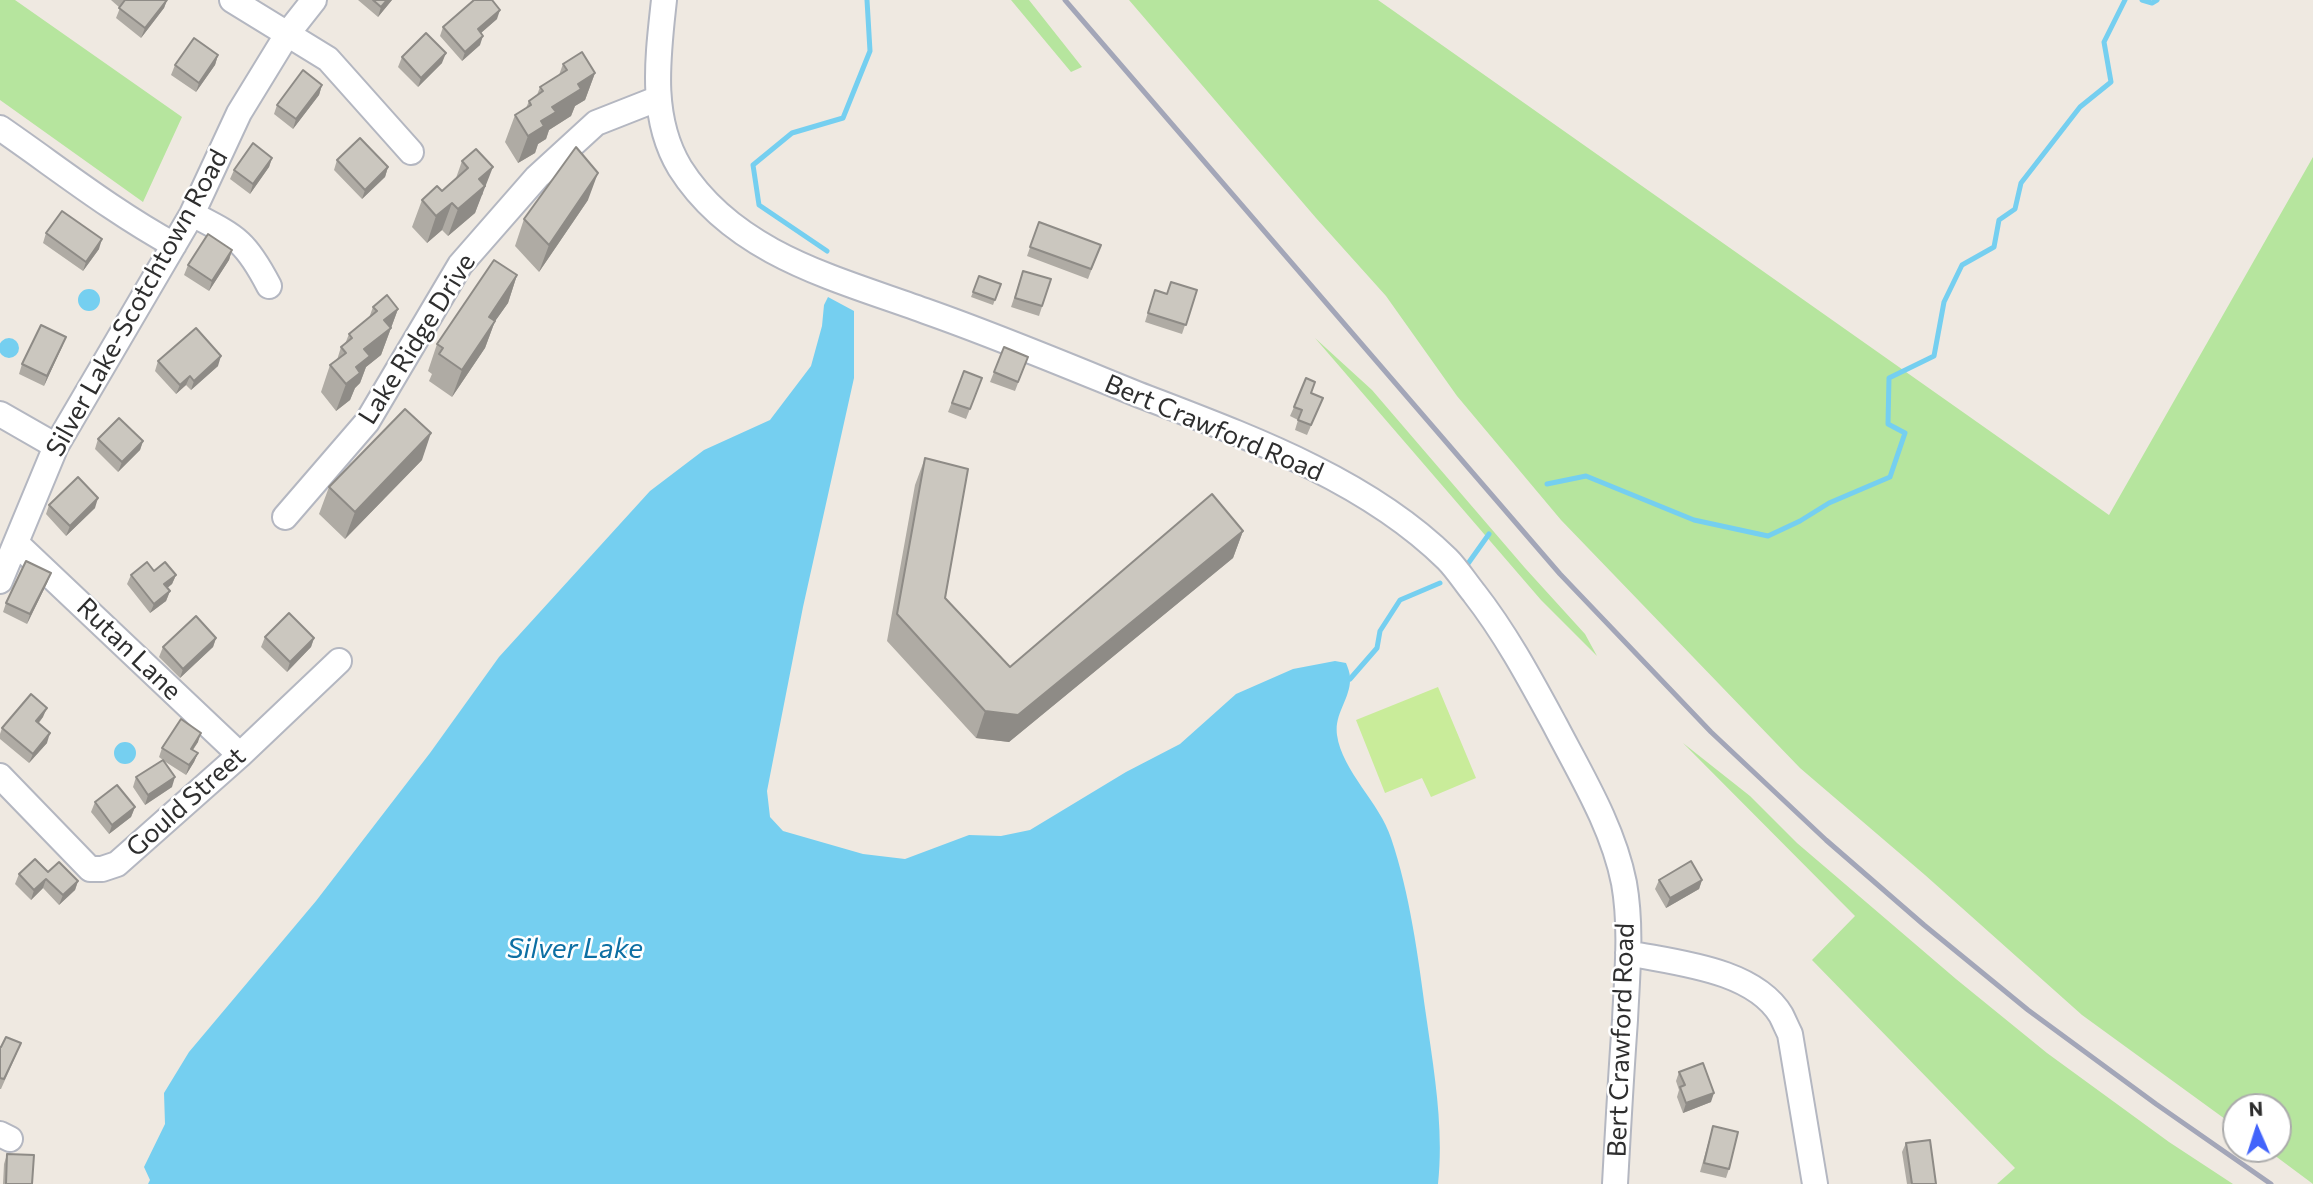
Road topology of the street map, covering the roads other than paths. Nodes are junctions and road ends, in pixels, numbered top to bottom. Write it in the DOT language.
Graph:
graph roads {
  1 [pos="232,0"];
  2 [pos="314,0"];
  3 [pos="664,0"];
  4 [pos="288,33"];
  5 [pos="657,99"];
  6 [pos="0,128"];
  7 [pos="411,152"];
  8 [pos="192,214"];
  9 [pos="174,245"];
  10 [pos="269,286"];
  11 [pos="0,414"];
  12 [pos="56,446"];
  13 [pos="285,516"];
  14 [pos="17,544"];
  15 [pos="0,581"];
  16 [pos="339,661"];
  17 [pos="240,755"];
  18 [pos="0,776"];
  19 [pos="1628,953"];
  20 [pos="1615,1184"];
  21 [pos="1815,1184"];
  1 -- 4 [label="street"];
  2 -- 4 [label="street, Silver Lake-Scotchtown Road"];
  3 -- 5 [label="street, Bert Crawford Road"];
  4 -- 7 [label="street"];
  4 -- 8 [label="street, Silver Lake-Scotchtown Road"];
  5 -- 13 [label="street, Lake Ridge Drive"];
  5 -- 19 [label="street, Bert Crawford Road"];
  6 -- 9 [label="street"];
  8 -- 9 [label="street, Silver Lake-Scotchtown Road"];
  8 -- 10 [label="street"];
  9 -- 12 [label="street, Silver Lake-Scotchtown Road"];
  11 -- 12 [label="street"];
  12 -- 14 [label="street, Silver Lake-Scotchtown Road"];
  14 -- 15 [label="street, Silver Lake-Scotchtown Road"];
  14 -- 17 [label="street, Rutan Lane"];
  16 -- 17 [label="street, Gould Street"];
  17 -- 18 [label="street, Gould Street"];
  19 -- 20 [label="street, Bert Crawford Road"];
  19 -- 21 [label="street"];
}
